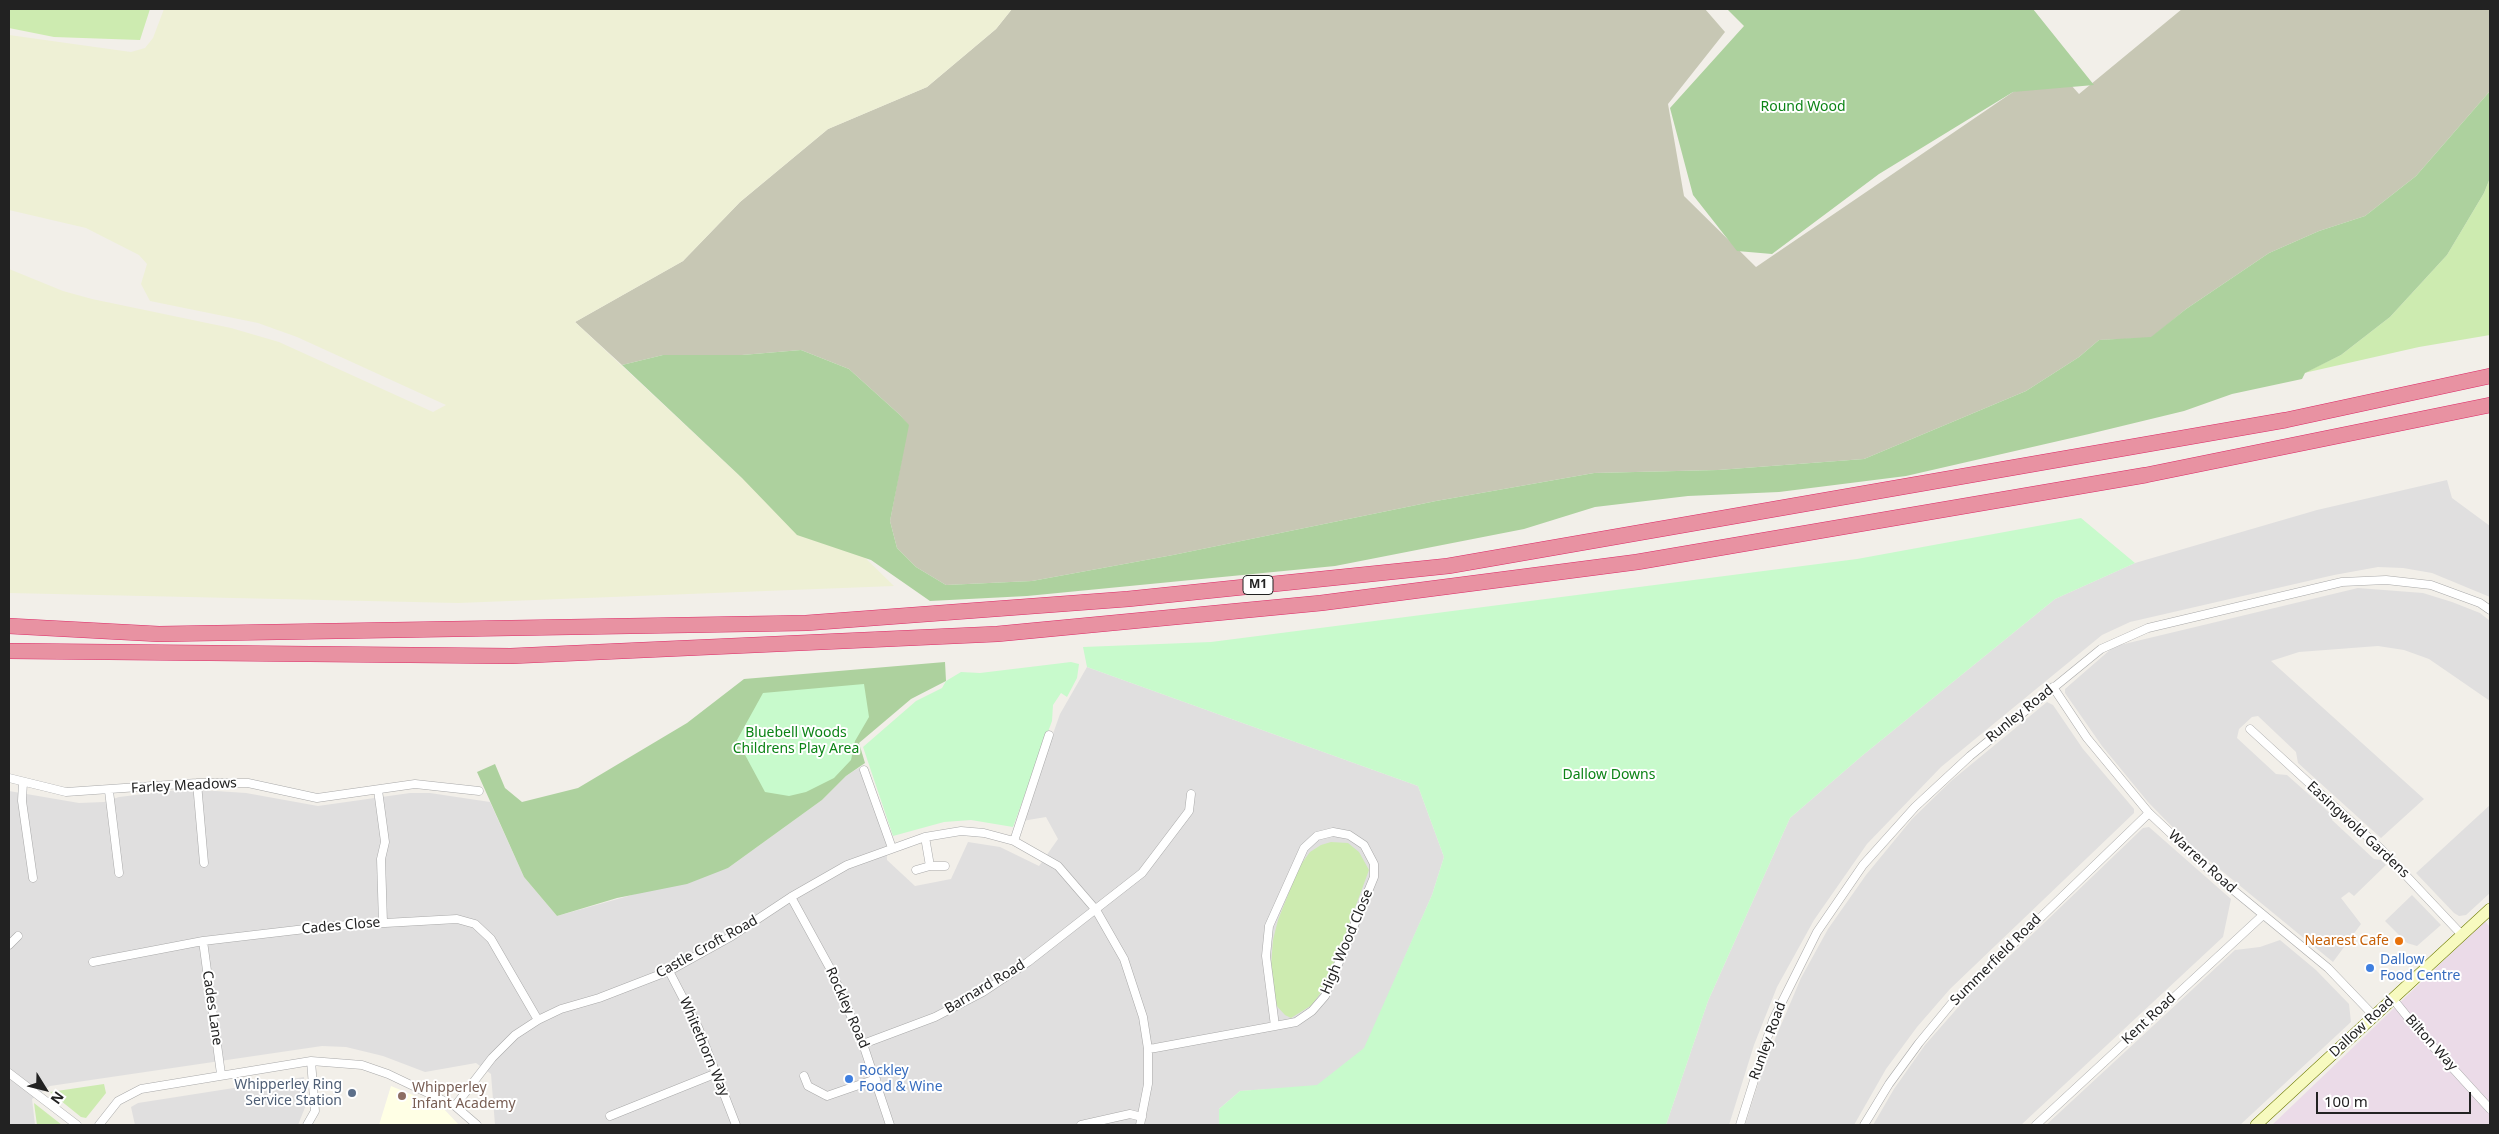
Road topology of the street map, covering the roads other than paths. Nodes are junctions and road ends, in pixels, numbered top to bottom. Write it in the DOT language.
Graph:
graph roads {
  1 [pos="2490,376"];
  2 [pos="2490,405"];
  3 [pos="2490,610"];
  4 [pos="9,626"];
  5 [pos="9,651"];
  6 [pos="2053,687"];
  7 [pos="2250,729"];
  8 [pos="1049,735"];
  9 [pos="864,770"];
  10 [pos="9,778"];
  11 [pos="23,782"];
  12 [pos="197,783"];
  13 [pos="378,790"];
  14 [pos="109,791"];
  15 [pos="479,791"];
  16 [pos="1191,794"];
  17 [pos="2149,813"];
  18 [pos="925,837"];
  19 [pos="1014,841"];
  20 [pos="892,848"];
  21 [pos="204,863"];
  22 [pos="930,866"];
  23 [pos="945,866"];
  24 [pos="916,870"];
  25 [pos="119,872"];
  26 [pos="33,878"];
  27 [pos="791,897"];
  28 [pos="2490,909"];
  29 [pos="1096,910"];
  30 [pos="2263,915"];
  31 [pos="383,923"];
  32 [pos="2462,935"];
  33 [pos="18,936"];
  34 [pos="203,941"];
  35 [pos="9,945"];
  36 [pos="93,962"];
  37 [pos="669,971"];
  38 [pos="2393,999"];
  39 [pos="2374,1016"];
  40 [pos="538,1020"];
  41 [pos="1275,1026"];
  42 [pos="863,1044"];
  43 [pos="1148,1049"];
  44 [pos="311,1061"];
  45 [pos="9,1073"];
  46 [pos="717,1073"];
  47 [pos="221,1074"];
  48 [pos="804,1076"];
  49 [pos="876,1080"];
  50 [pos="456,1106"];
  51 [pos="2490,1109"];
  52 [pos="610,1116"];
  53 [pos="1141,1121"];
  54 [pos="77,1125"];
  55 [pos="99,1125"];
  56 [pos="307,1125"];
  57 [pos="477,1125"];
  58 [pos="736,1125"];
  59 [pos="890,1125"];
  60 [pos="1081,1125"];
  61 [pos="1740,1125"];
  62 [pos="1864,1125"];
  63 [pos="2036,1125"];
  64 [pos="2256,1125"];
  1 -- 4 [label="highway, M1"];
  2 -- 5 [label="highway, M1"];
  3 -- 6 [label="street, Runley Road"];
  6 -- 17 [label="street, Warren Road"];
  6 -- 61 [label="street, Runley Road"];
  7 -- 32 [label="street, Easingwold Gardens"];
  8 -- 19 [label="street"];
  9 -- 20 [label="street"];
  10 -- 11 [label="street, Farley Meadows"];
  11 -- 14 [label="street, Farley Meadows"];
  11 -- 26 [label="street"];
  12 -- 13 [label="street, Farley Meadows"];
  12 -- 14 [label="street, Farley Meadows"];
  12 -- 21 [label="street"];
  13 -- 15 [label="street, Farley Meadows"];
  13 -- 31 [label="street"];
  14 -- 25 [label="street"];
  16 -- 29 [label="street, Barnard Road"];
  17 -- 30 [label="street, Warren Road"];
  17 -- 62 [label="street, Summerfield Road"];
  18 -- 19 [label="street, Castle Croft Road"];
  18 -- 20 [label="street, Castle Croft Road"];
  18 -- 22 [label="street"];
  19 -- 29 [label="street, Castle Croft Road"];
  20 -- 27 [label="street, Castle Croft Road"];
  22 -- 23 [label="street"];
  22 -- 24 [label="street"];
  27 -- 37 [label="street, Castle Croft Road"];
  27 -- 42 [label="street, Rockley Road"];
  28 -- 32 [label="street, Dallow Road"];
  29 -- 42 [label="street, Barnard Road"];
  29 -- 43 [label="street, Castle Croft Road"];
  30 -- 39 [label="street, Warren Road"];
  30 -- 63 [label="street, Kent Road"];
  31 -- 34 [label="street, Cades Close"];
  31 -- 40 [label="street, Cades Close"];
  32 -- 38 [label="street, Dallow Road"];
  33 -- 35 [label="street"];
  34 -- 36 [label="street, Cades Close"];
  34 -- 47 [label="street, Cades Lane"];
  37 -- 40 [label="street, Castle Croft Road"];
  37 -- 46 [label="street, Whitethorn Way"];
  38 -- 39 [label="street, Dallow Road"];
  38 -- 51 [label="street, Bilton Way"];
  39 -- 64 [label="street, Dallow Road"];
  40 -- 50 [label="street, Castle Croft Road"];
  41 -- 41 [label="street, High Wood Close"];
  41 -- 43 [label="street, High Wood Close"];
  42 -- 49 [label="street, Rockley Road"];
  43 -- 53 [label="street, Castle Croft Road"];
  44 -- 47 [label="street"];
  44 -- 50 [label="street"];
  44 -- 56 [label="street"];
  45 -- 54 [label="street"];
  46 -- 52 [label="street"];
  46 -- 58 [label="street, Whitethorn Way"];
  47 -- 55 [label="street"];
  48 -- 49 [label="street"];
  49 -- 59 [label="street, Rockley Road"];
  50 -- 57 [label="street"];
  53 -- 60 [label="street"];
}
